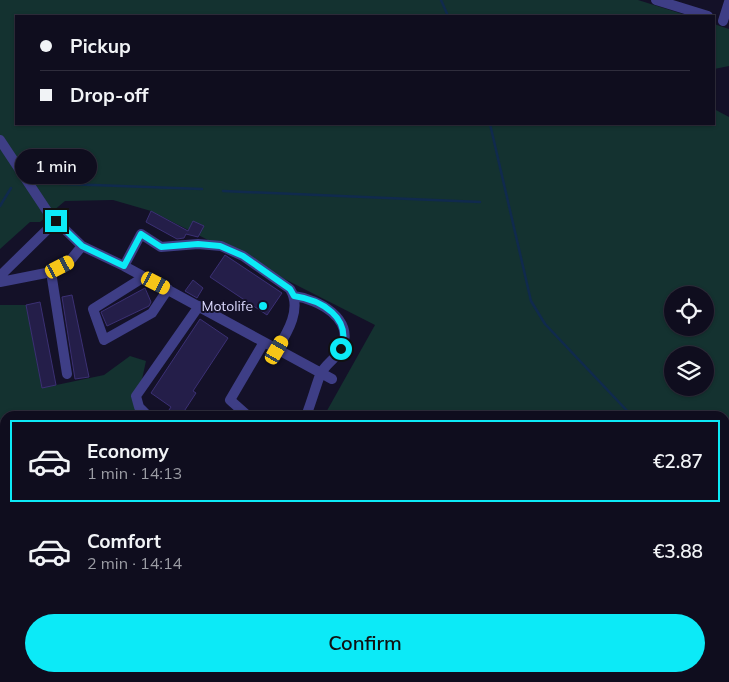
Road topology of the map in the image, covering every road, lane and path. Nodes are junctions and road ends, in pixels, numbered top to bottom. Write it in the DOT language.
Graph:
graph roads {
  1 [pos="656,0"];
  2 [pos="729,2"];
  3 [pos="705,15"];
  4 [pos="722,21"];
  5 [pos="0,140"];
  6 [pos="56,221"];
  7 [pos="82,246"];
  8 [pos="124,266"];
  9 [pos="50,272"];
  10 [pos="0,276"];
  11 [pos="144,277"];
  12 [pos="0,282"];
  13 [pos="168,289"];
  14 [pos="294,296"];
  15 [pos="199,306"];
  16 [pos="264,342"];
  17 [pos="277,350"];
  18 [pos="321,373"];
  19 [pos="67,374"];
  20 [pos="332,379"];
  21 [pos="143,411"];
  22 [pos="242,411"];
  23 [pos="308,411"];
  1 -- 3 [label="street"];
  2 -- 4 [label="street"];
  5 -- 6 [label="street"];
  6 -- 7 [label="street"];
  6 -- 10 [label="street"];
  7 -- 8 [label="street"];
  7 -- 9 [label="street"];
  8 -- 11 [label="street"];
  8 -- 14 [label="street"];
  9 -- 12 [label="street"];
  9 -- 19 [label="street"];
  11 -- 13 [label="street"];
  11 -- 13 [label="street"];
  13 -- 15 [label="street"];
  14 -- 17 [label="street"];
  14 -- 18 [label="street"];
  15 -- 16 [label="street"];
  15 -- 21 [label="street"];
  16 -- 17 [label="street"];
  16 -- 22 [label="street"];
  17 -- 18 [label="street"];
  18 -- 20 [label="street"];
  18 -- 23 [label="street"];
}
